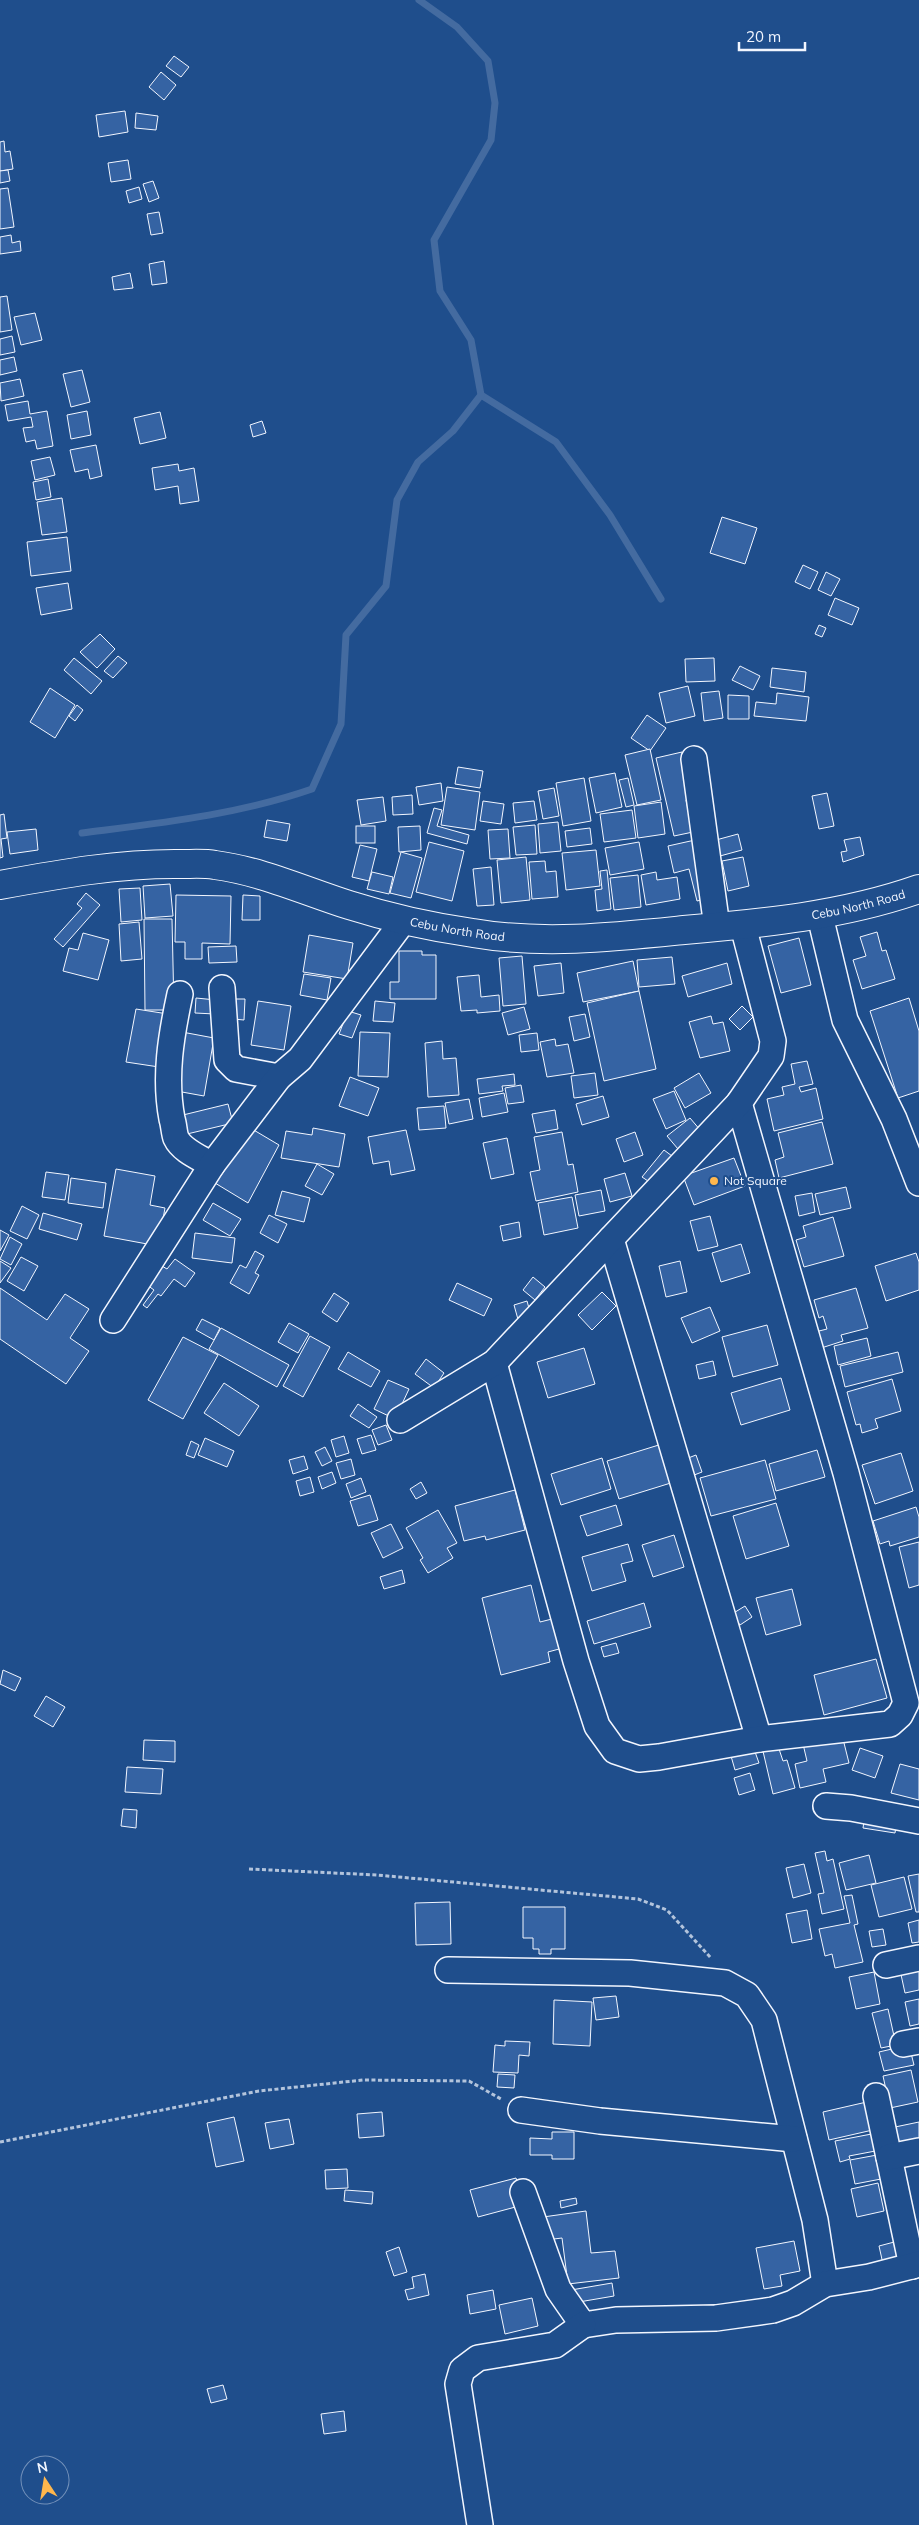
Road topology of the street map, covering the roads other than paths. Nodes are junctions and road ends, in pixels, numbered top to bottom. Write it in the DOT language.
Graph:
graph roads {
  1 [pos="694,759"];
  2 [pos="0,885"];
  3 [pos="919,889"];
  4 [pos="820,916"];
  5 [pos="404,920"];
  6 [pos="730,926"];
  7 [pos="222,988"];
  8 [pos="180,994"];
  9 [pos="279,1077"];
  10 [pos="739,1103"];
  11 [pos="212,1165"];
  12 [pos="919,1184"];
  13 [pos="611,1238"];
  14 [pos="113,1320"];
  15 [pos="494,1363"];
  16 [pos="400,1420"];
  17 [pos="758,1739"];
  18 [pos="826,1806"];
  19 [pos="919,1821"];
  20 [pos="919,1958"];
  21 [pos="886,1965"];
  22 [pos="448,1970"];
  23 [pos="876,2096"];
  24 [pos="521,2110"];
  25 [pos="794,2139"];
  26 [pos="919,2151"];
  27 [pos="889,2157"];
  28 [pos="522,2192"];
  29 [pos="915,2265"];
  30 [pos="825,2284"];
  31 [pos="583,2325"];
  32 [pos="480,2525"];
  1 -- 6 [label="street"];
  2 -- 5 [label="highway, Cebu North Road"];
  3 -- 4 [label="highway, Cebu North Road"];
  4 -- 6 [label="highway, Cebu North Road"];
  4 -- 12 [label="street"];
  5 -- 6 [label="highway, Cebu North Road"];
  5 -- 9 [label="street"];
  6 -- 10 [label="street"];
  7 -- 9 [label="street"];
  8 -- 11 [label="street"];
  9 -- 11 [label="street"];
  10 -- 13 [label="street"];
  10 -- 17 [label="street"];
  11 -- 14 [label="street"];
  13 -- 15 [label="street"];
  13 -- 17 [label="street"];
  15 -- 16 [label="street"];
  15 -- 17 [label="street"];
  18 -- 19 [label="street"];
  20 -- 21 [label="street"];
  22 -- 25 [label="street"];
  23 -- 27 [label="street"];
  24 -- 25 [label="street"];
  25 -- 30 [label="street"];
  26 -- 27 [label="street"];
  27 -- 29 [label="street"];
  28 -- 31 [label="street"];
  29 -- 30 [label="street"];
  30 -- 31 [label="street"];
  31 -- 32 [label="street"];
}
